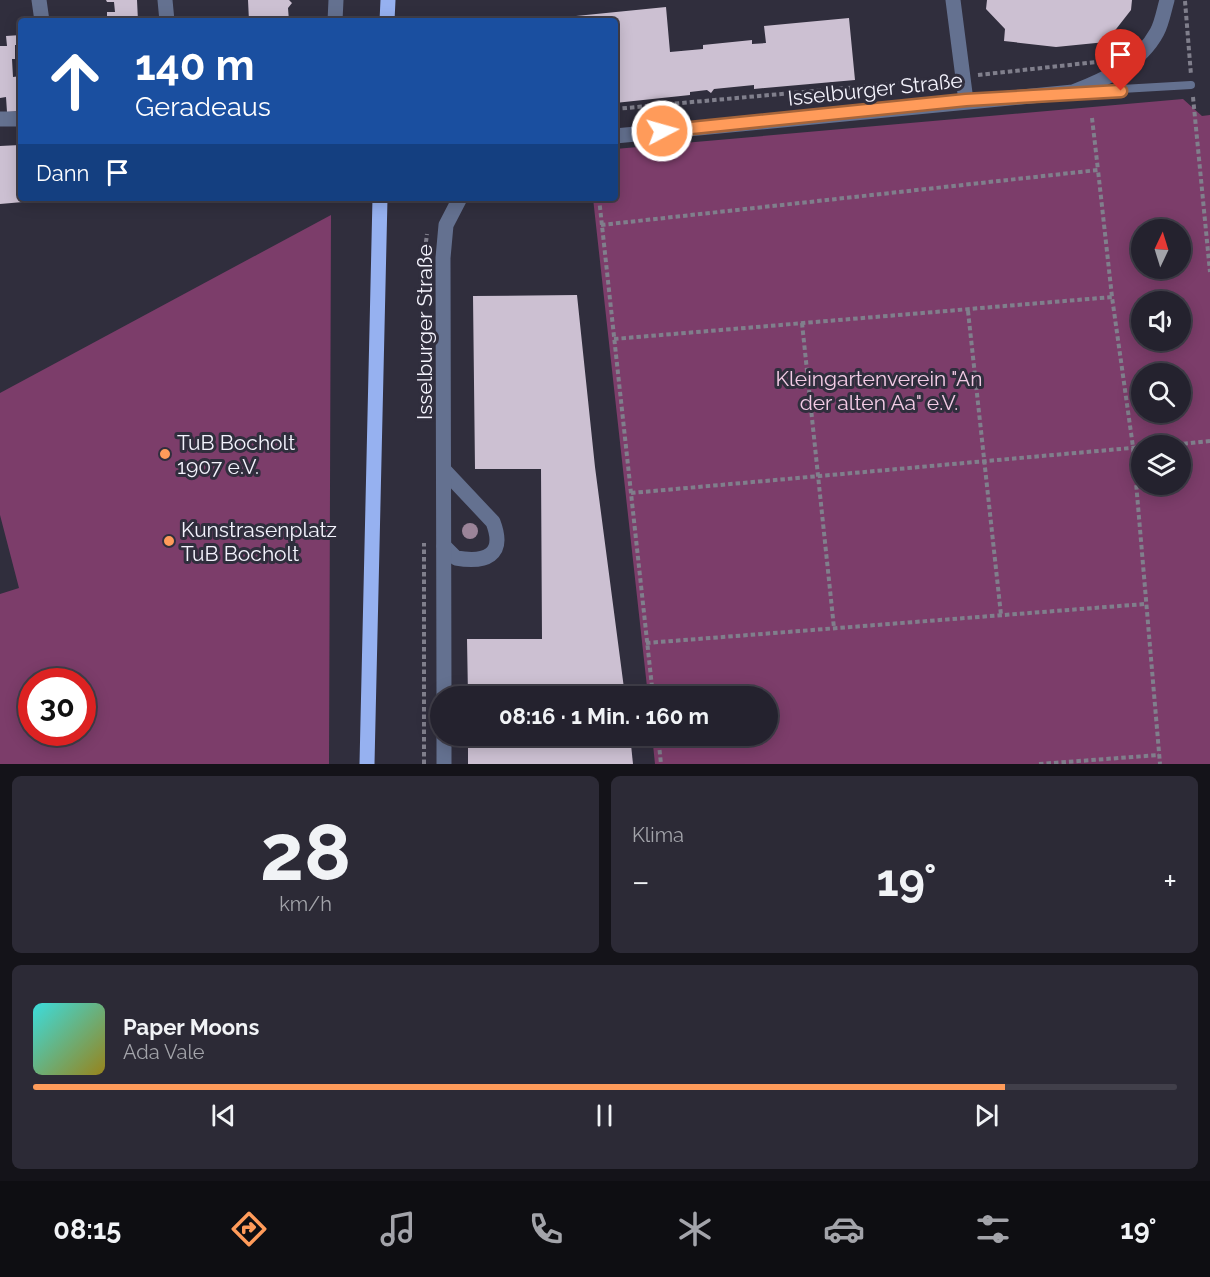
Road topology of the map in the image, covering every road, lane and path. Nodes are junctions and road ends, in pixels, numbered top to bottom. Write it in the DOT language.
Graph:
graph roads {
  1 [pos="39,0"];
  2 [pos="165,0"];
  3 [pos="336,0"];
  4 [pos="388,0"];
  5 [pos="953,0"];
  6 [pos="1167,0"];
  7 [pos="1185,0"];
  8 [pos="42,18"];
  9 [pos="167,18"];
  10 [pos="335,18"];
  11 [pos="387,18"];
  12 [pos="1133,60"];
  13 [pos="963,76"];
  14 [pos="1191,85"];
  15 [pos="1073,92"];
  16 [pos="966,100"];
  17 [pos="618,109"];
  18 [pos="1092,118"];
  19 [pos="0,119"];
  20 [pos="18,119"];
  21 [pos="618,136"];
  22 [pos="1098,170"];
  23 [pos="380,201"];
  24 [pos="458,201"];
  25 [pos="599,201"];
  26 [pos="601,225"];
  27 [pos="1210,273"];
  28 [pos="1112,297"];
  29 [pos="968,310"];
  30 [pos="802,323"];
  31 [pos="614,339"];
  32 [pos="1131,435"];
  33 [pos="1210,441"];
  34 [pos="1191,443"];
  35 [pos="1131,447"];
  36 [pos="986,463"];
  37 [pos="444,470"];
  38 [pos="820,476"];
  39 [pos="631,493"];
  40 [pos="1137,495"];
  41 [pos="444,546"];
  42 [pos="1145,604"];
  43 [pos="1001,615"];
  44 [pos="834,628"];
  45 [pos="646,643"];
  46 [pos="444,686"];
  47 [pos="652,686"];
  48 [pos="444,746"];
  49 [pos="659,746"];
  50 [pos="1159,755"];
  51 [pos="367,764"];
  52 [pos="444,764"];
  53 [pos="661,764"];
  54 [pos="1040,764"];
  55 [pos="1160,764"];
  1 -- 8 [label="street"];
  2 -- 9 [label="street"];
  3 -- 10 [label="street"];
  4 -- 11 [label="main road"];
  5 -- 13 [label="street"];
  6 -- 12 [label="street, Isselburger Straße"];
  7 -- 14 [label="path"];
  12 -- 13 [label="path"];
  12 -- 15 [label="street, Isselburger Straße"];
  13 -- 16 [label="street"];
  13 -- 17 [label="path"];
  14 -- 15 [label="lane"];
  14 -- 27 [label="path"];
  15 -- 16 [label="street, Isselburger Straße"];
  16 -- 21 [label="street, Isselburger Straße"];
  18 -- 22 [label="path"];
  19 -- 20 [label="street"];
  22 -- 26 [label="path"];
  22 -- 28 [label="path"];
  23 -- 51 [label="main road"];
  24 -- 37 [label="street, Isselburger Straße"];
  25 -- 26 [label="path"];
  26 -- 31 [label="path"];
  28 -- 29 [label="path"];
  28 -- 32 [label="path"];
  29 -- 30 [label="path"];
  29 -- 36 [label="path"];
  30 -- 31 [label="path"];
  30 -- 38 [label="path"];
  31 -- 39 [label="path"];
  33 -- 34 [label="path"];
  35 -- 36 [label="path"];
  36 -- 38 [label="path"];
  36 -- 43 [label="path"];
  37 -- 41 [label="street, Isselburger Straße"];
  37 -- 41 [label="street"];
  38 -- 39 [label="path"];
  38 -- 44 [label="path"];
  39 -- 45 [label="path"];
  40 -- 42 [label="path"];
  41 -- 46 [label="street, Isselburger Straße"];
  42 -- 43 [label="path"];
  42 -- 50 [label="path"];
  43 -- 44 [label="path"];
  44 -- 45 [label="path"];
  45 -- 47 [label="path"];
  48 -- 52 [label="street"];
  49 -- 53 [label="path"];
  50 -- 54 [label="path"];
  50 -- 55 [label="path"];
}
